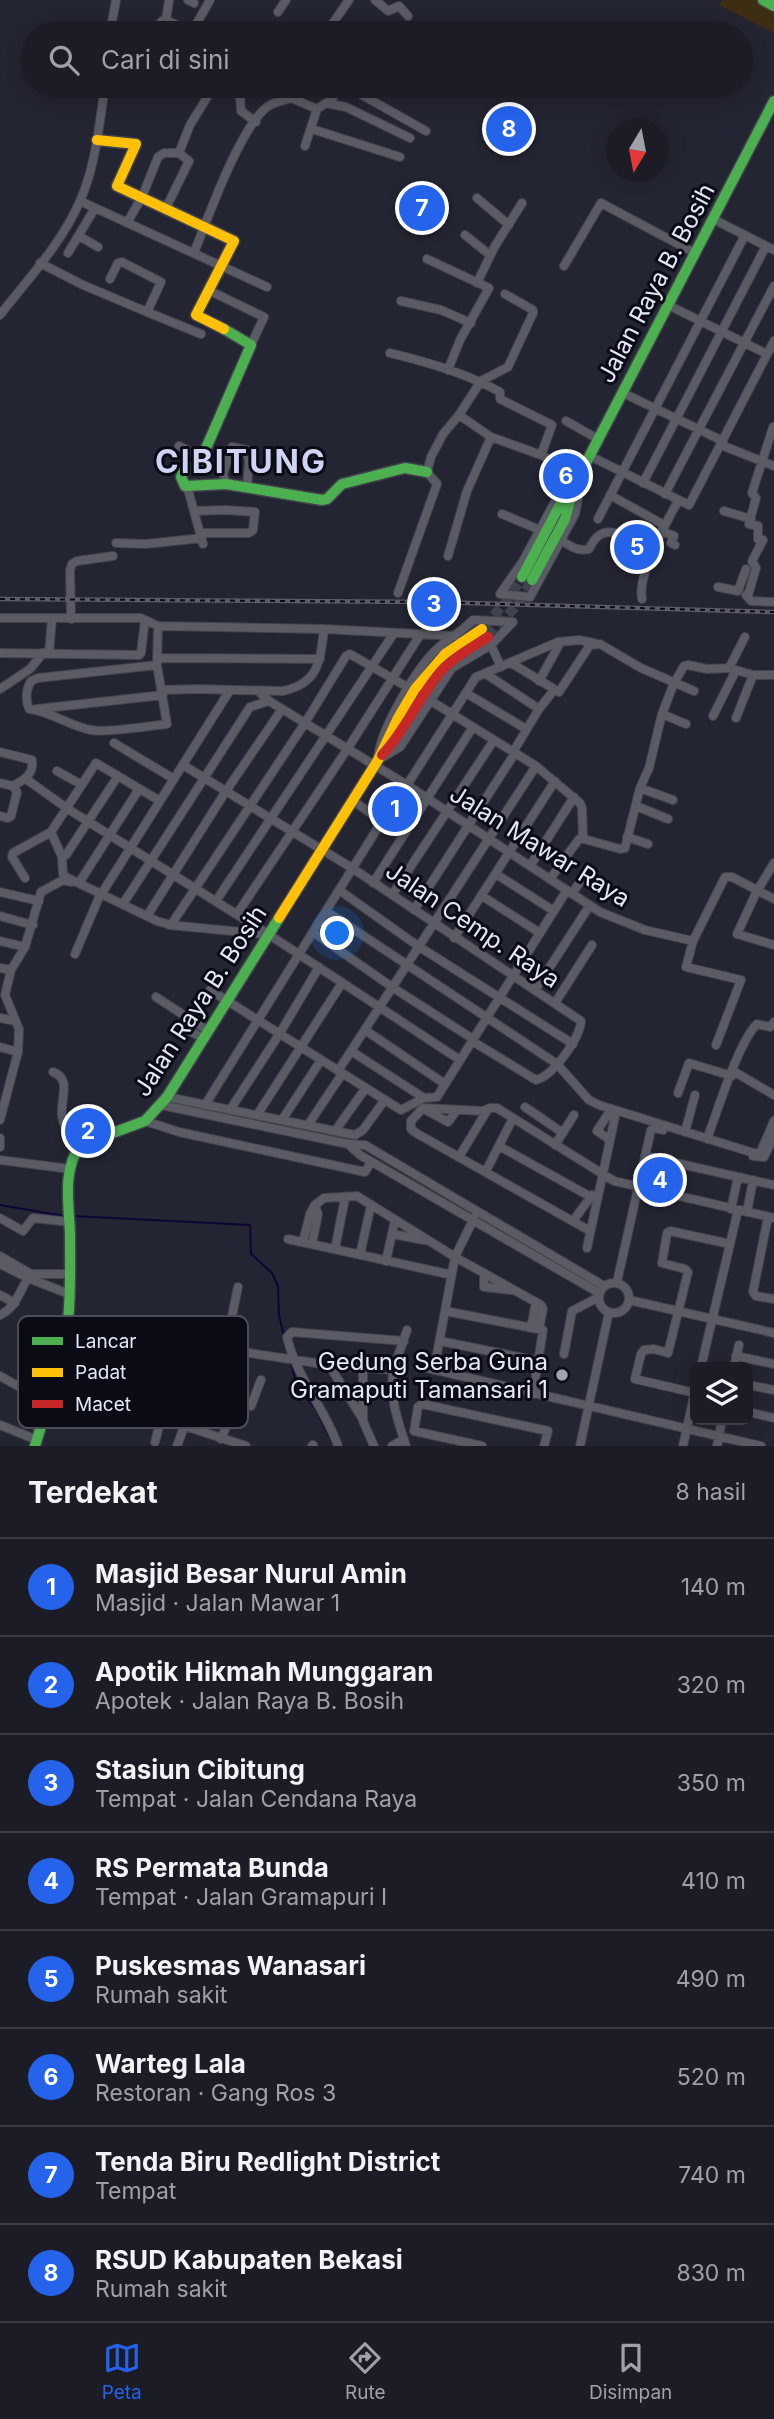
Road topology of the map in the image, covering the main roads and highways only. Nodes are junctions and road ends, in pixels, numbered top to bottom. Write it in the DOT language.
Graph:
graph roads {
  1 [pos="763,0"];
  2 [pos="774,6"];
  3 [pos="774,101"];
  4 [pos="97,140"];
  5 [pos="427,472"];
  6 [pos="527,579"];
  7 [pos="487,637"];
  8 [pos="67,1316"];
  1 -- 2 [label="main road"];
  3 -- 6 [label="main road, Jalan Raya B. Bosih"];
  4 -- 5 [label="main road"];
  7 -- 8 [label="main road, Jalan Raya B. Bosih"];
}
